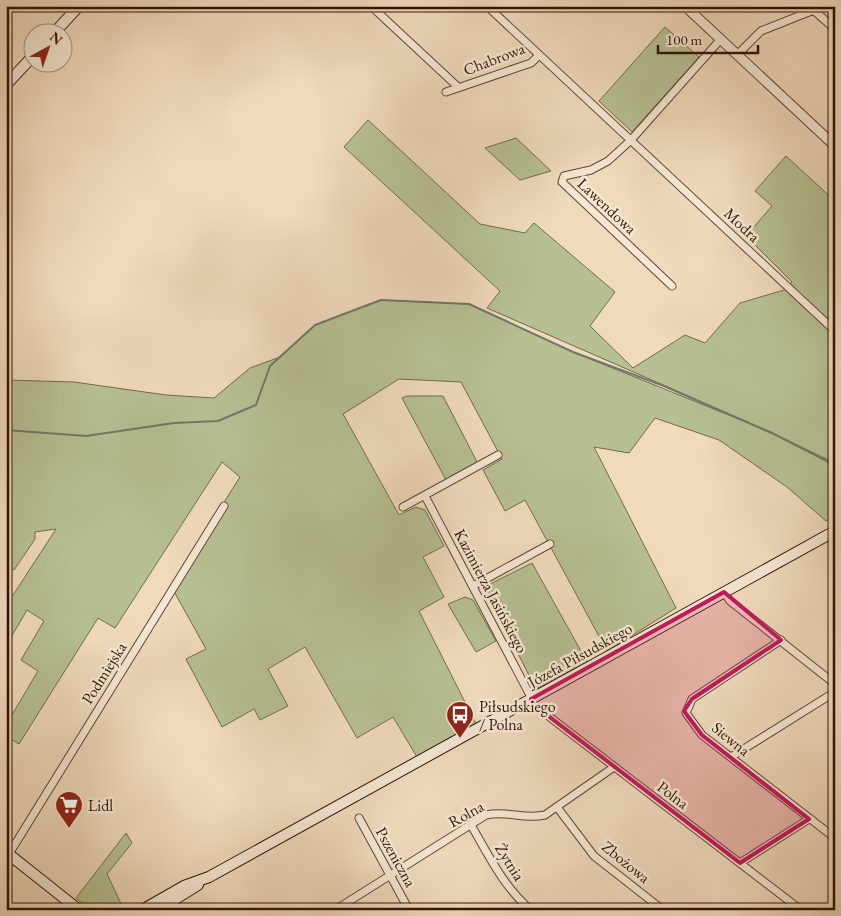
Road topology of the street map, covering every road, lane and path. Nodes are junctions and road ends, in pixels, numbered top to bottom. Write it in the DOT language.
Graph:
graph roads {
  1 [pos="79,6"];
  2 [pos="372,6"];
  3 [pos="487,6"];
  4 [pos="685,6"];
  5 [pos="812,8"];
  6 [pos="64,22"];
  7 [pos="835,29"];
  8 [pos="720,40"];
  9 [pos="539,55"];
  10 [pos="737,55"];
  11 [pos="22,67"];
  12 [pos="6,85"];
  13 [pos="458,87"];
  14 [pos="446,92"];
  15 [pos="631,140"];
  16 [pos="835,146"];
  17 [pos="672,286"];
  18 [pos="835,331"];
  19 [pos="498,455"];
  20 [pos="426,496"];
  21 [pos="224,506"];
  22 [pos="403,507"];
  23 [pos="835,531"];
  24 [pos="550,544"];
  25 [pos="473,586"];
  26 [pos="724,592"];
  27 [pos="780,640"];
  28 [pos="832,676"];
  29 [pos="835,684"];
  30 [pos="835,692"];
  31 [pos="531,699"];
  32 [pos="730,757"];
  33 [pos="614,767"];
  34 [pos="557,807"];
  35 [pos="359,818"];
  36 [pos="809,819"];
  37 [pos="471,825"];
  38 [pos="835,838"];
  39 [pos="8,853"];
  40 [pos="740,863"];
  41 [pos="390,876"];
  42 [pos="209,877"];
  43 [pos="79,910"];
  44 [pos="142,910"];
  45 [pos="158,910"];
  46 [pos="335,910"];
  47 [pos="409,910"];
  48 [pos="531,910"];
  49 [pos="663,910"];
  50 [pos="800,910"];
  1 -- 6 [label="main road"];
  2 -- 13 [label="street, Chabrowa"];
  3 -- 9 [label="street, Modra"];
  4 -- 8 [label="street"];
  5 -- 7 [label="street"];
  5 -- 10 [label="street"];
  8 -- 10 [label="street"];
  8 -- 15 [label="street"];
  9 -- 13 [label="street, Chabrowa"];
  9 -- 15 [label="street, Modra"];
  10 -- 16 [label="street"];
  11 -- 12 [label="main road"];
  13 -- 14 [label="street, Chabrowa"];
  15 -- 17 [label="street, Lawendowa"];
  15 -- 18 [label="street, Modra"];
  19 -- 20 [label="street"];
  20 -- 22 [label="street"];
  20 -- 25 [label="street, Kazimierza Jasińskiego"];
  21 -- 39 [label="street, Podmiejska"];
  23 -- 26 [label="main road, Józefa Piłsudskiego"];
  24 -- 25 [label="street"];
  25 -- 31 [label="street, Kazimierza Jasińskiego"];
  26 -- 27 [label="street"];
  26 -- 31 [label="main road, Józefa Piłsudskiego"];
  27 -- 28 [label="street"];
  27 -- 32 [label="street, Siewna"];
  28 -- 29 [label="street"];
  30 -- 32 [label="street"];
  31 -- 33 [label="street, Polna"];
  31 -- 42 [label="main road, Józefa Piłsudskiego"];
  32 -- 36 [label="street, Siewna"];
  33 -- 34 [label="street, Rolna"];
  33 -- 40 [label="street, Polna"];
  34 -- 37 [label="street, Rolna"];
  34 -- 49 [label="street, Zbożowa"];
  35 -- 41 [label="street, Pszeniczna"];
  36 -- 38 [label="street, Siewna"];
  36 -- 40 [label="street"];
  37 -- 41 [label="street, Rolna"];
  37 -- 48 [label="street, Żytnia"];
  39 -- 43 [label="main road"];
  40 -- 50 [label="street, Polna"];
  41 -- 46 [label="street, Rolna"];
  41 -- 47 [label="street, Pszeniczna"];
  42 -- 44 [label="main road, Józefa Piłsudskiego"];
  42 -- 45 [label="main road, Józefa Piłsudskiego"];
}
